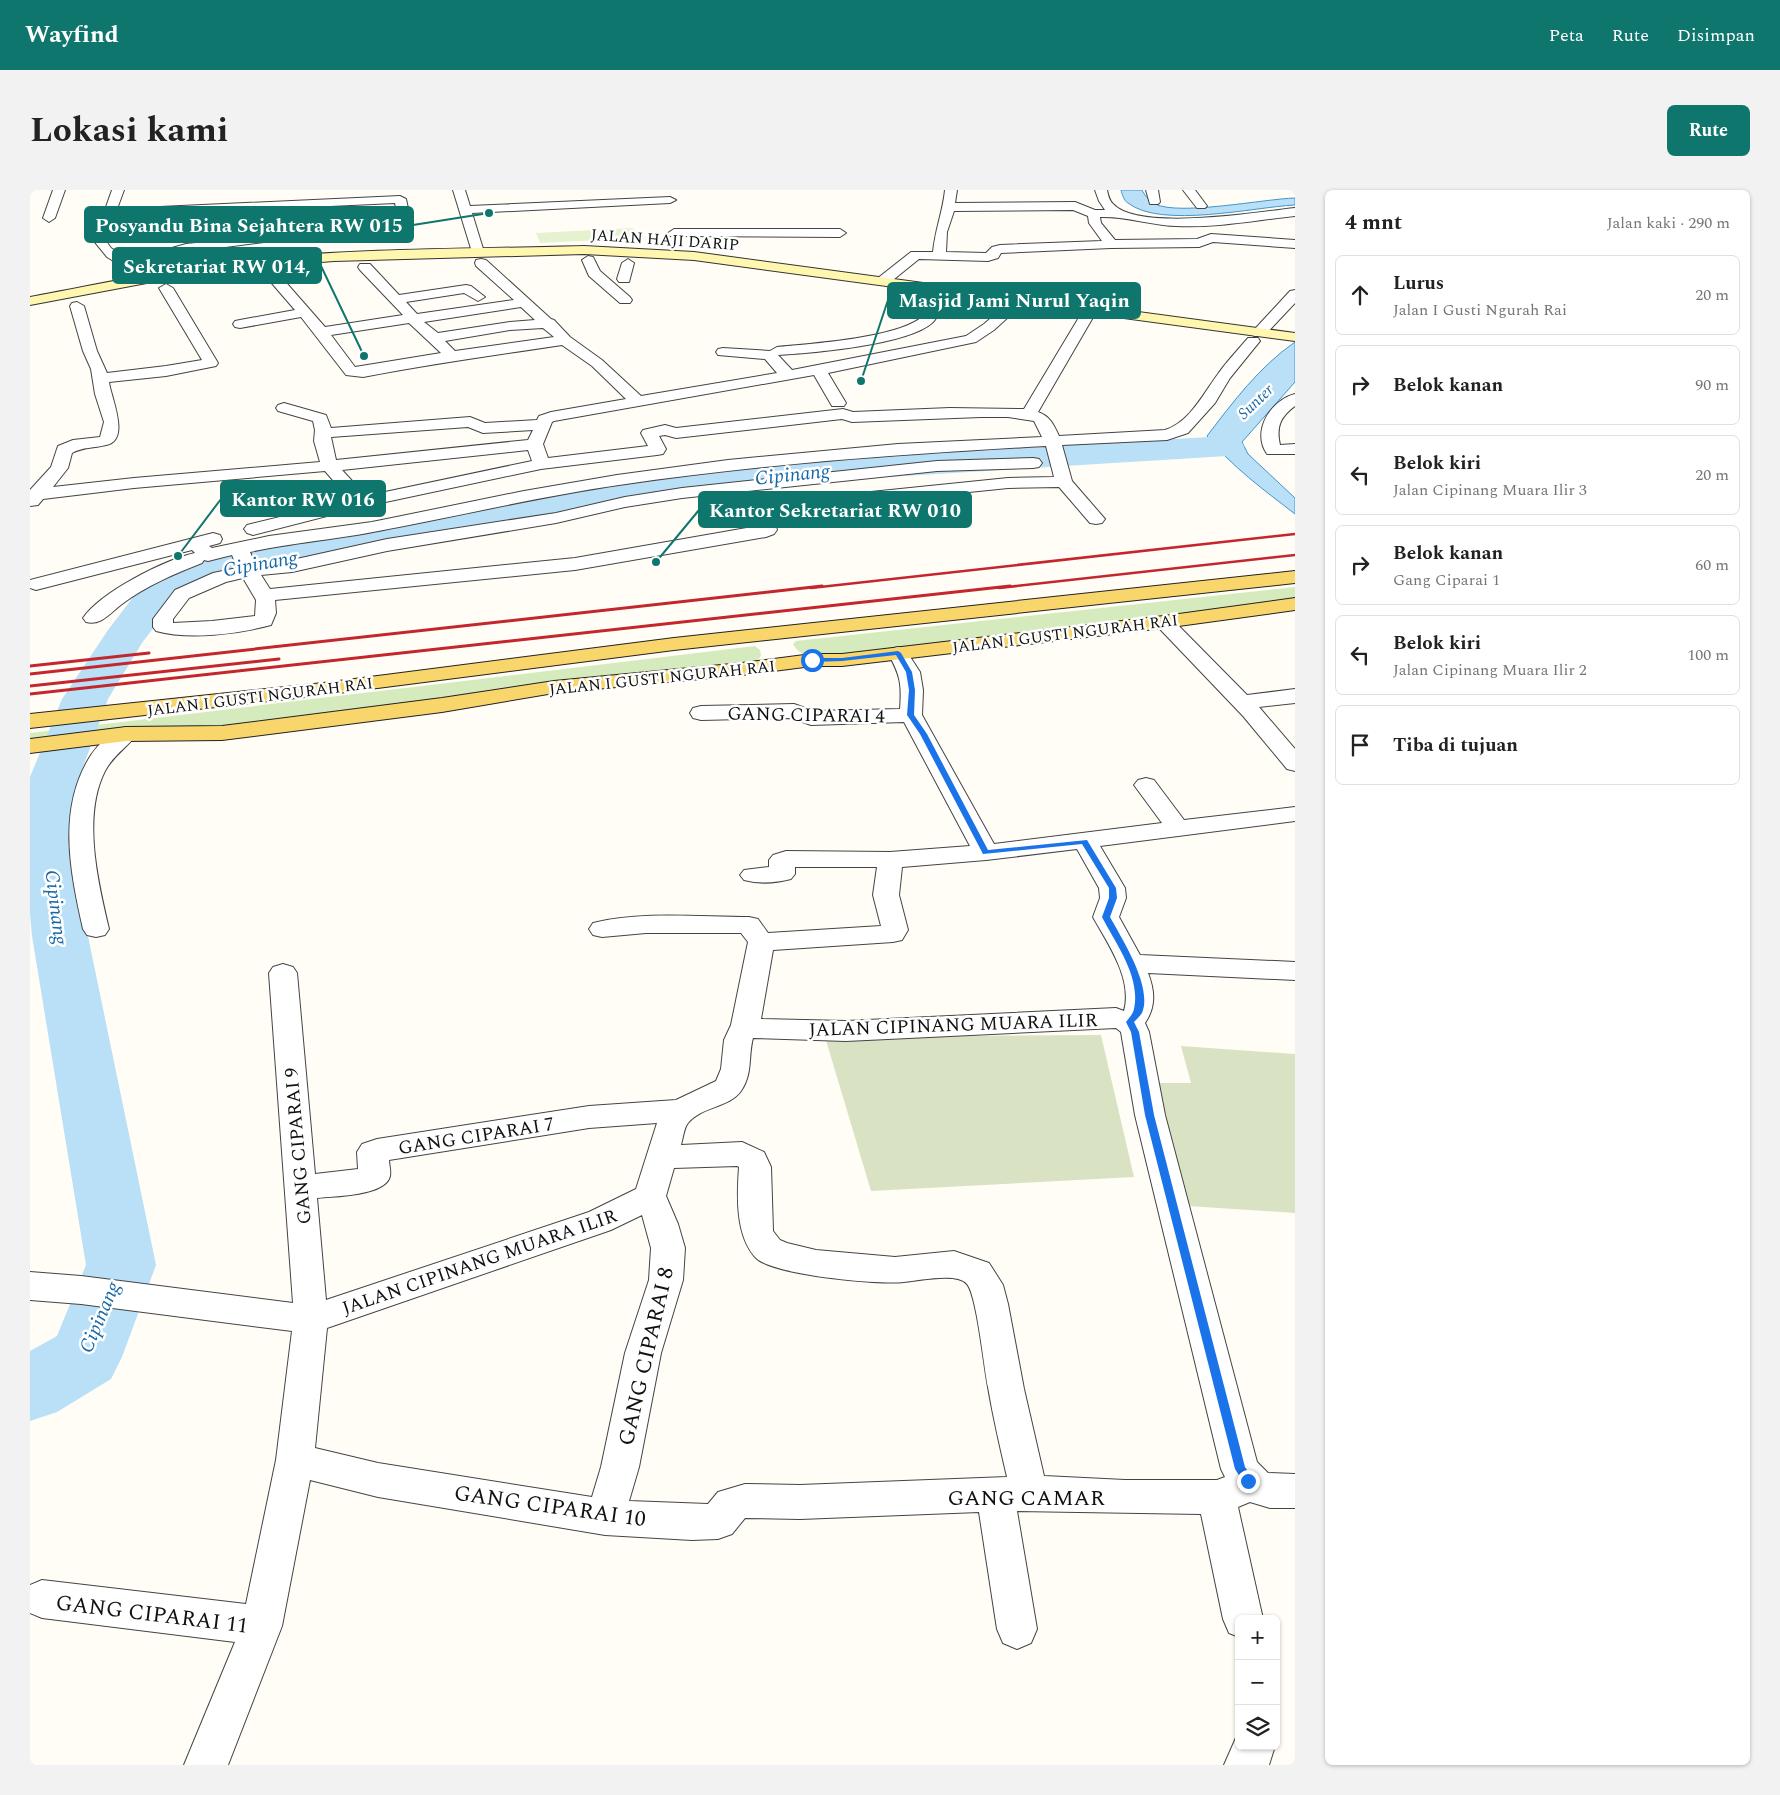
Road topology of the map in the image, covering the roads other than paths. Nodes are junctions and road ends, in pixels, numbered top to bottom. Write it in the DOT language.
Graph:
graph roads {
  1 [pos="59,190"];
  2 [pos="459,190"];
  3 [pos="952,190"];
  4 [pos="964,190"];
  5 [pos="1101,190"];
  6 [pos="1188,190"];
  7 [pos="269,192"];
  8 [pos="119,195"];
  9 [pos="667,195"];
  10 [pos="38,203"];
  11 [pos="54,203"];
  12 [pos="266,205"];
  13 [pos="1204,205"];
  14 [pos="949,207"];
  15 [pos="464,210"];
  16 [pos="1117,212"];
  17 [pos="1295,212"];
  18 [pos="109,213"];
  19 [pos="1094,214"];
  20 [pos="48,218"];
  21 [pos="673,224"];
  22 [pos="102,230"];
  23 [pos="118,230"];
  24 [pos="840,233"];
  25 [pos="378,238"];
  26 [pos="259,239"];
  27 [pos="1111,244"];
  28 [pos="1295,244"];
  29 [pos="382,254"];
  30 [pos="668,254"];
  31 [pos="939,256"];
  32 [pos="479,257"];
  33 [pos="588,260"];
  34 [pos="125,262"];
  35 [pos="255,263"];
  36 [pos="628,264"];
  37 [pos="365,267"];
  38 [pos="270,273"];
  39 [pos="145,279"];
  40 [pos="624,279"];
  41 [pos="883,281"];
  42 [pos="166,288"];
  43 [pos="1295,294"];
  44 [pos="478,297"];
  45 [pos="938,299"];
  46 [pos="395,300"];
  47 [pos="625,300"];
  48 [pos="30,301"];
  49 [pos="524,303"];
  50 [pos="1014,305"];
  51 [pos="76,306"];
  52 [pos="1064,311"];
  53 [pos="305,312"];
  54 [pos="30,314"];
  55 [pos="413,319"];
  56 [pos="1085,319"];
  57 [pos="1295,322"];
  58 [pos="549,323"];
  59 [pos="240,324"];
  60 [pos="322,332"];
  61 [pos="1259,336"];
  62 [pos="435,338"];
  63 [pos="1285,339"];
  64 [pos="565,340"];
  65 [pos="1295,346"];
  66 [pos="777,351"];
  67 [pos="722,352"];
  68 [pos="451,356"];
  69 [pos="819,370"];
  70 [pos="789,376"];
  71 [pos="101,378"];
  72 [pos="1295,398"];
  73 [pos="722,400"];
  74 [pos="641,402"];
  75 [pos="838,403"];
  76 [pos="284,408"];
  77 [pos="1029,414"];
  78 [pos="543,424"];
  79 [pos="736,426"];
  80 [pos="668,430"];
  81 [pos="323,433"];
  82 [pos="535,444"];
  83 [pos="1295,449"];
  84 [pos="1055,452"];
  85 [pos="541,464"];
  86 [pos="329,465"];
  87 [pos="1064,482"];
  88 [pos="741,487"];
  89 [pos="32,497"];
  90 [pos="362,502"];
  91 [pos="765,519"];
  92 [pos="1096,519"];
  93 [pos="202,549"];
  94 [pos="245,561"];
  95 [pos="1295,577"];
  96 [pos="32,586"];
  97 [pos="266,595"];
  98 [pos="1295,604"];
  99 [pos="93,618"];
  100 [pos="1164,622"];
  101 [pos="812,630"];
  102 [pos="724,639"];
  103 [pos="898,653"];
  104 [pos="812,660"];
  105 [pos="742,669"];
  106 [pos="1295,696"];
  107 [pos="1241,702"];
  108 [pos="701,713"];
  109 [pos="910,715"];
  110 [pos="30,720"];
  111 [pos="126,734"];
  112 [pos="30,746"];
  113 [pos="1295,764"];
  114 [pos="1146,785"];
  115 [pos="1295,814"];
  116 [pos="1176,827"];
  117 [pos="1084,841"];
  118 [pos="986,853"];
  119 [pos="890,860"];
  120 [pos="753,875"];
  121 [pos="96,929"];
  122 [pos="602,929"];
  123 [pos="761,942"];
  124 [pos="1130,962"];
  125 [pos="1295,971"];
  126 [pos="282,973"];
  127 [pos="1130,1022"];
  128 [pos="745,1028"];
  129 [pos="680,1111"];
  130 [pos="661,1157"];
  131 [pos="299,1188"];
  132 [pos="650,1196"];
  133 [pos="30,1286"];
  134 [pos="310,1319"];
  135 [pos="295,1460"];
  136 [pos="1233,1489"];
  137 [pos="1295,1491"];
  138 [pos="1012,1494"];
  139 [pos="800,1502"];
  140 [pos="605,1517"];
  141 [pos="42,1599"];
  142 [pos="1243,1615"];
  143 [pos="262,1626"];
  144 [pos="1017,1629"];
  145 [pos="1253,1750"];
  146 [pos="206,1765"];
  147 [pos="1246,1765"];
  1 -- 11 [label="street"];
  2 -- 15 [label="street"];
  3 -- 4 [label="street"];
  3 -- 14 [label="street"];
  5 -- 16 [label="street"];
  6 -- 13 [label="street"];
  7 -- 12 [label="street"];
  8 -- 18 [label="street"];
  9 -- 15 [label="street"];
  9 -- 21 [label="street"];
  10 -- 11 [label="street"];
  11 -- 20 [label="street"];
  12 -- 18 [label="street"];
  12 -- 26 [label="street"];
  12 -- 26 [label="street"];
  14 -- 19 [label="street"];
  14 -- 31 [label="street"];
  15 -- 32 [label="street"];
  16 -- 17 [label="street"];
  16 -- 19 [label="street"];
  18 -- 22 [label="street"];
  19 -- 27 [label="street"];
  21 -- 24 [label="street"];
  21 -- 30 [label="street"];
  22 -- 23 [label="street"];
  22 -- 34 [label="street"];
  25 -- 29 [label="street"];
  26 -- 34 [label="street"];
  26 -- 35 [label="street"];
  27 -- 28 [label="street"];
  27 -- 31 [label="street"];
  29 -- 32 [label="main road, JALAN HAJI DARIP"];
  29 -- 35 [label="main road, JALAN HAJI DARIP"];
  30 -- 32 [label="main road, JALAN HAJI DARIP"];
  30 -- 41 [label="main road, JALAN HAJI DARIP"];
  31 -- 41 [label="street"];
  32 -- 33 [label="main road, JALAN HAJI DARIP"];
  32 -- 37 [label="main road, JALAN HAJI DARIP"];
  32 -- 49 [label="street"];
  33 -- 36 [label="main road, JALAN HAJI DARIP"];
  33 -- 47 [label="street"];
  34 -- 39 [label="street"];
  35 -- 39 [label="main road, JALAN HAJI DARIP"];
  36 -- 40 [label="street"];
  36 -- 45 [label="main road, JALAN HAJI DARIP"];
  37 -- 38 [label="main road, JALAN HAJI DARIP"];
  37 -- 46 [label="street"];
  38 -- 42 [label="main road, JALAN HAJI DARIP"];
  38 -- 53 [label="street"];
  39 -- 48 [label="main road, JALAN HAJI DARIP"];
  41 -- 50 [label="main road, JALAN HAJI DARIP"];
  42 -- 51 [label="main road, JALAN HAJI DARIP"];
  42 -- 71 [label="street"];
  43 -- 61 [label="street"];
  44 -- 46 [label="street"];
  45 -- 50 [label="main road, JALAN HAJI DARIP"];
  45 -- 66 [label="street"];
  46 -- 55 [label="street"];
  49 -- 55 [label="street"];
  49 -- 58 [label="street"];
  50 -- 52 [label="main road, JALAN HAJI DARIP"];
  50 -- 69 [label="street"];
  51 -- 54 [label="main road, JALAN HAJI DARIP"];
  51 -- 71 [label="street"];
  52 -- 56 [label="main road, JALAN HAJI DARIP"];
  52 -- 61 [label="main road, JALAN HAJI DARIP"];
  53 -- 59 [label="street"];
  53 -- 60 [label="street"];
  55 -- 60 [label="street"];
  55 -- 62 [label="street"];
  56 -- 61 [label="main road, JALAN HAJI DARIP"];
  56 -- 77 [label="street"];
  57 -- 61 [label="street"];
  58 -- 62 [label="street"];
  58 -- 64 [label="street"];
  60 -- 68 [label="street"];
  61 -- 63 [label="main road, JALAN HAJI DARIP"];
  61 -- 84 [label="street"];
  62 -- 68 [label="street"];
  63 -- 65 [label="main road, JALAN HAJI DARIP"];
  64 -- 68 [label="street"];
  64 -- 74 [label="street"];
  67 -- 70 [label="street"];
  69 -- 70 [label="street"];
  69 -- 75 [label="street"];
  70 -- 73 [label="street"];
  71 -- 89 [label="street"];
  72 -- 83 [label="street"];
  73 -- 74 [label="street"];
  73 -- 79 [label="street"];
  74 -- 78 [label="street"];
  74 -- 80 [label="street"];
  76 -- 81 [label="street"];
  77 -- 79 [label="street"];
  77 -- 84 [label="street"];
  78 -- 81 [label="street"];
  78 -- 82 [label="street"];
  79 -- 80 [label="street"];
  80 -- 85 [label="street"];
  81 -- 86 [label="street"];
  82 -- 85 [label="street"];
  82 -- 86 [label="street"];
  84 -- 87 [label="street"];
  84 -- 88 [label="street"];
  84 -- 94 [label="street"];
  85 -- 90 [label="street"];
  86 -- 89 [label="street"];
  86 -- 90 [label="street"];
  87 -- 91 [label="street"];
  87 -- 92 [label="street"];
  88 -- 91 [label="street"];
  88 -- 94 [label="street"];
  90 -- 93 [label="street"];
  91 -- 97 [label="street"];
  93 -- 94 [label="street"];
  93 -- 96 [label="street"];
  93 -- 99 [label="street"];
  94 -- 97 [label="street"];
  94 -- 97 [label="street"];
  95 -- 101 [label="main road, JALAN I GUSTI NGURAH RAI"];
  98 -- 100 [label="main road, JALAN I GUSTI NGURAH RAI"];
  100 -- 103 [label="main road, JALAN I GUSTI NGURAH RAI"];
  100 -- 107 [label="street"];
  101 -- 102 [label="main road, JALAN I GUSTI NGURAH RAI"];
  101 -- 104 [label="main road"];
  102 -- 105 [label="main road"];
  102 -- 110 [label="main road, JALAN I GUSTI NGURAH RAI"];
  103 -- 104 [label="main road, JALAN I GUSTI NGURAH RAI"];
  103 -- 109 [label="street"];
  104 -- 105 [label="main road, JALAN I GUSTI NGURAH RAI"];
  105 -- 111 [label="main road, JALAN I GUSTI NGURAH RAI"];
  106 -- 107 [label="street"];
  107 -- 113 [label="street"];
  108 -- 109 [label="street, GANG CIPARAI 4"];
  109 -- 118 [label="street"];
  111 -- 112 [label="main road, JALAN I GUSTI NGURAH RAI"];
  111 -- 121 [label="street"];
  114 -- 116 [label="street"];
  115 -- 116 [label="street"];
  116 -- 117 [label="street"];
  117 -- 118 [label="street"];
  117 -- 124 [label="street"];
  118 -- 119 [label="street"];
  119 -- 120 [label="street"];
  119 -- 123 [label="street"];
  122 -- 123 [label="street"];
  123 -- 128 [label="street"];
  124 -- 125 [label="street"];
  124 -- 127 [label="street"];
  126 -- 131 [label="street, GANG CIPARAI 9"];
  127 -- 128 [label="street, JALAN CIPINANG MUARA ILIR"];
  127 -- 136 [label="street"];
  128 -- 129 [label="street"];
  129 -- 130 [label="street"];
  129 -- 131 [label="street, GANG CIPARAI 7"];
  130 -- 132 [label="street"];
  130 -- 138 [label="street"];
  131 -- 134 [label="street, GANG CIPARAI 9"];
  132 -- 134 [label="street, JALAN CIPINANG MUARA ILIR"];
  132 -- 140 [label="street, GANG CIPARAI 8"];
  133 -- 134 [label="street, JALAN CIPINANG MUARA ILIR"];
  134 -- 135 [label="street"];
  135 -- 140 [label="street, GANG CIPARAI 10"];
  135 -- 143 [label="street"];
  136 -- 137 [label="street"];
  136 -- 138 [label="street, GANG CAMAR"];
  136 -- 142 [label="street"];
  138 -- 139 [label="street, GANG CAMAR"];
  138 -- 144 [label="street"];
  139 -- 140 [label="street, GANG CIPARAI 10"];
  141 -- 143 [label="street, GANG CIPARAI 11"];
  143 -- 146 [label="street"];
  145 -- 147 [label="street"];
}
